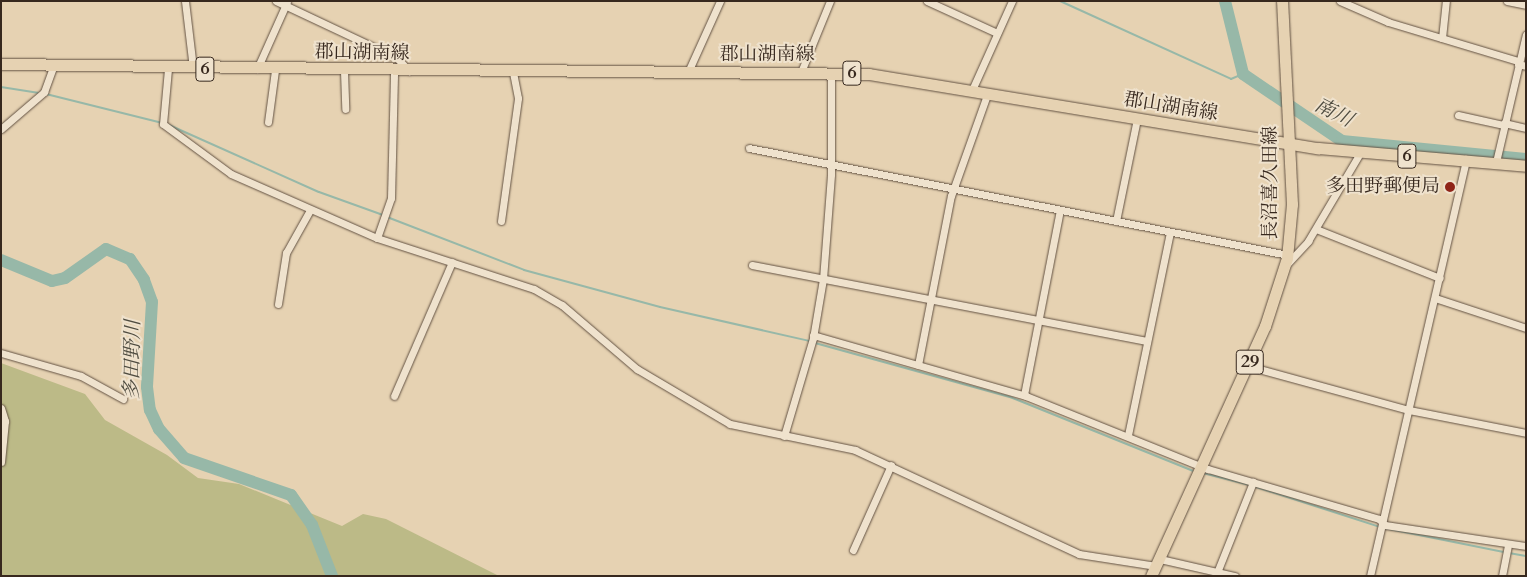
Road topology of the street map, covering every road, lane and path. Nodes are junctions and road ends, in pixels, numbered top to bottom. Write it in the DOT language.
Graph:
graph roads {
  1 [pos="184,1"];
  2 [pos="276,1"];
  3 [pos="720,1"];
  4 [pos="830,1"];
  5 [pos="927,1"];
  6 [pos="1012,1"];
  7 [pos="1282,1"];
  8 [pos="1340,1"];
  9 [pos="1446,1"];
  10 [pos="1507,1"];
  11 [pos="286,3"];
  12 [pos="1526,5"];
  13 [pos="997,33"];
  14 [pos="1526,34"];
  15 [pos="1442,38"];
  16 [pos="1518,62"];
  17 [pos="1,64"];
  18 [pos="54,65"];
  19 [pos="1526,66"];
  20 [pos="168,68"];
  21 [pos="193,69"];
  22 [pos="257,70"];
  23 [pos="275,70"];
  24 [pos="344,71"];
  25 [pos="394,72"];
  26 [pos="409,72"];
  27 [pos="513,72"];
  28 [pos="688,72"];
  29 [pos="801,72"];
  30 [pos="831,73"];
  31 [pos="972,90"];
  32 [pos="988,92"];
  33 [pos="345,109"];
  34 [pos="1458,115"];
  35 [pos="1137,119"];
  36 [pos="268,122"];
  37 [pos="1504,124"];
  38 [pos="1526,128"];
  39 [pos="1,129"];
  40 [pos="1289,139"];
  41 [pos="749,148"];
  42 [pos="1360,153"];
  43 [pos="1466,159"];
  44 [pos="1496,162"];
  45 [pos="831,164"];
  46 [pos="1526,166"];
  47 [pos="956,191"];
  48 [pos="310,210"];
  49 [pos="1060,210"];
  50 [pos="501,221"];
  51 [pos="1116,221"];
  52 [pos="1316,229"];
  53 [pos="1170,233"];
  54 [pos="377,238"];
  55 [pos="1287,260"];
  56 [pos="452,262"];
  57 [pos="752,265"];
  58 [pos="1440,278"];
  59 [pos="823,279"];
  60 [pos="1435,298"];
  61 [pos="931,301"];
  62 [pos="278,304"];
  63 [pos="1038,320"];
  64 [pos="1526,328"];
  65 [pos="813,335"];
  66 [pos="1147,341"];
  67 [pos="1,353"];
  68 [pos="918,365"];
  69 [pos="1248,366"];
  70 [pos="1024,395"];
  71 [pos="394,396"];
  72 [pos="123,399"];
  73 [pos="1,408"];
  74 [pos="1409,410"];
  75 [pos="1526,432"];
  76 [pos="1128,435"];
  77 [pos="784,436"];
  78 [pos="1,462"];
  79 [pos="891,465"];
  80 [pos="1204,466"];
  81 [pos="1253,482"];
  82 [pos="1381,522"];
  83 [pos="1508,546"];
  84 [pos="1526,546"];
  85 [pos="853,550"];
  86 [pos="1156,567"];
  87 [pos="1218,570"];
  88 [pos="1234,576"];
  89 [pos="1370,576"];
  90 [pos="1502,576"];
  1 -- 21 [label="street"];
  2 -- 11 [label="street"];
  3 -- 28 [label="street"];
  4 -- 29 [label="street"];
  5 -- 13 [label="street"];
  6 -- 13 [label="street"];
  7 -- 40 [label="main road, 長沼喜久田線 / 29"];
  8 -- 15 [label="street"];
  9 -- 15 [label="street"];
  10 -- 12 [label="street"];
  11 -- 22 [label="street"];
  11 -- 26 [label="street"];
  13 -- 31 [label="street"];
  14 -- 16 [label="street"];
  15 -- 16 [label="street"];
  16 -- 19 [label="street"];
  16 -- 37 [label="street"];
  17 -- 18 [label="main road, 郡山湖南線 / 6"];
  18 -- 20 [label="main road, 郡山湖南線 / 6"];
  18 -- 39 [label="street"];
  20 -- 21 [label="main road, 郡山湖南線 / 6"];
  20 -- 48 [label="street"];
  21 -- 22 [label="main road, 郡山湖南線 / 6"];
  22 -- 23 [label="main road, 郡山湖南線 / 6"];
  23 -- 24 [label="main road, 郡山湖南線 / 6"];
  23 -- 36 [label="street"];
  24 -- 25 [label="main road, 郡山湖南線 / 6"];
  24 -- 33 [label="street"];
  25 -- 26 [label="main road, 郡山湖南線 / 6"];
  25 -- 54 [label="street"];
  26 -- 27 [label="main road, 郡山湖南線 / 6"];
  27 -- 28 [label="main road, 郡山湖南線 / 6"];
  27 -- 50 [label="street"];
  28 -- 29 [label="main road, 郡山湖南線 / 6"];
  29 -- 30 [label="main road, 郡山湖南線 / 6"];
  30 -- 31 [label="main road, 郡山湖南線 / 6"];
  30 -- 45 [label="street"];
  31 -- 32 [label="main road, 郡山湖南線 / 6"];
  32 -- 35 [label="main road, 郡山湖南線 / 6"];
  32 -- 47 [label="street"];
  34 -- 37 [label="street"];
  35 -- 40 [label="main road, 郡山湖南線 / 6"];
  35 -- 51 [label="street"];
  37 -- 38 [label="street"];
  37 -- 44 [label="street"];
  40 -- 42 [label="main road, 郡山湖南線 / 6"];
  40 -- 55 [label="main road, 長沼喜久田線 / 29"];
  41 -- 45 [label="street"];
  42 -- 43 [label="main road, 郡山湖南線 / 6"];
  42 -- 52 [label="street"];
  43 -- 44 [label="main road, 郡山湖南線 / 6"];
  43 -- 58 [label="street"];
  44 -- 46 [label="main road, 郡山湖南線 / 6"];
  45 -- 47 [label="street"];
  45 -- 59 [label="street"];
  47 -- 49 [label="street"];
  47 -- 61 [label="street"];
  48 -- 54 [label="street"];
  48 -- 62 [label="street"];
  49 -- 51 [label="street"];
  49 -- 63 [label="street"];
  51 -- 53 [label="street"];
  52 -- 55 [label="street"];
  52 -- 58 [label="street"];
  53 -- 55 [label="street"];
  53 -- 66 [label="street"];
  54 -- 56 [label="street"];
  55 -- 69 [label="main road, 長沼喜久田線 / 29"];
  56 -- 71 [label="street"];
  56 -- 77 [label="street"];
  57 -- 59 [label="street"];
  58 -- 60 [label="street"];
  59 -- 61 [label="street"];
  59 -- 65 [label="street"];
  60 -- 64 [label="street"];
  60 -- 74 [label="street"];
  61 -- 63 [label="street"];
  61 -- 68 [label="street"];
  63 -- 66 [label="street"];
  63 -- 70 [label="street"];
  65 -- 68 [label="street"];
  65 -- 77 [label="street"];
  66 -- 76 [label="street"];
  67 -- 72 [label="street"];
  68 -- 70 [label="street"];
  69 -- 74 [label="street"];
  69 -- 80 [label="main road, 長沼喜久田線 / 29"];
  70 -- 76 [label="street"];
  73 -- 78 [label="street"];
  74 -- 75 [label="street"];
  74 -- 82 [label="street"];
  76 -- 80 [label="street"];
  77 -- 79 [label="street"];
  79 -- 85 [label="street"];
  79 -- 86 [label="street"];
  80 -- 81 [label="street"];
  80 -- 86 [label="main road, 長沼喜久田線 / 29"];
  81 -- 82 [label="street"];
  81 -- 87 [label="street"];
  82 -- 83 [label="street"];
  82 -- 89 [label="street"];
  83 -- 84 [label="street"];
  83 -- 90 [label="street"];
  86 -- 87 [label="street"];
  87 -- 88 [label="street"];
}
